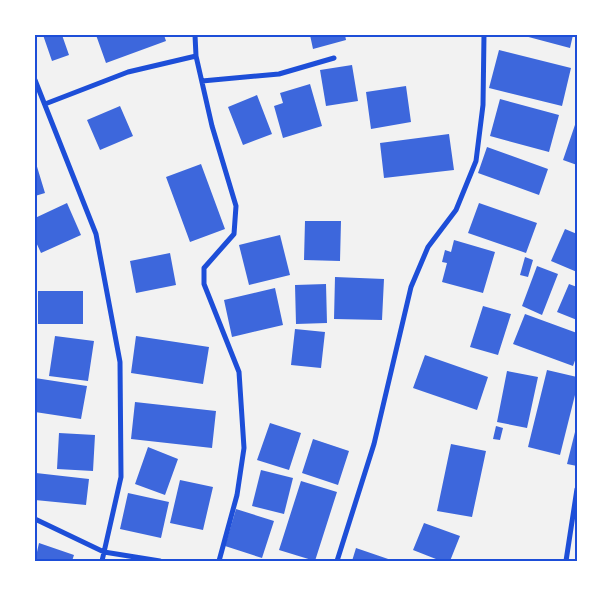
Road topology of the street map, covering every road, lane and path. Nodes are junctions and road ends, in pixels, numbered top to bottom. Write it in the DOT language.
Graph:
graph roads {
  1 [pos="195,35"];
  2 [pos="484,35"];
  3 [pos="196,56"];
  4 [pos="334,58"];
  5 [pos="35,80"];
  6 [pos="202,81"];
  7 [pos="45,104"];
  8 [pos="577,489"];
  9 [pos="35,520"];
  10 [pos="104,552"];
  11 [pos="102,561"];
  12 [pos="160,561"];
  13 [pos="219,561"];
  14 [pos="337,561"];
  15 [pos="566,561"];
  1 -- 3 [label="street"];
  2 -- 14 [label="street"];
  3 -- 6 [label="street"];
  3 -- 7 [label="street"];
  4 -- 6 [label="street"];
  5 -- 7 [label="street"];
  6 -- 13 [label="street"];
  7 -- 10 [label="street"];
  8 -- 15 [label="street"];
  9 -- 10 [label="street"];
  10 -- 11 [label="street"];
  10 -- 12 [label="street"];
}
